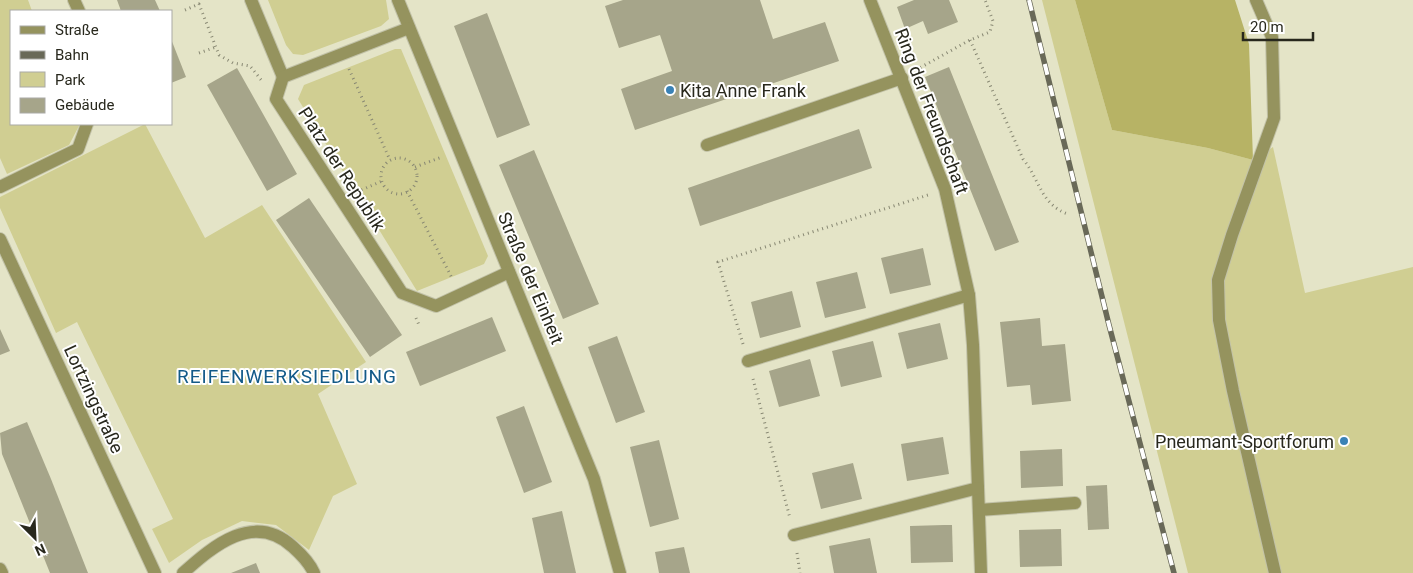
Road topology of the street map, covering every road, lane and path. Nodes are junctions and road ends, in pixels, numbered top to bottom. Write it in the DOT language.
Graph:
graph roads {
  1 [pos="251,0"];
  2 [pos="398,0"];
  3 [pos="870,0"];
  4 [pos="985,0"];
  5 [pos="1256,0"];
  6 [pos="185,10"];
  7 [pos="409,28"];
  8 [pos="970,40"];
  9 [pos="216,46"];
  10 [pos="199,53"];
  11 [pos="342,54"];
  12 [pos="283,77"];
  13 [pos="902,78"];
  14 [pos="276,100"];
  15 [pos="86,125"];
  16 [pos="707,145"];
  17 [pos="459,151"];
  18 [pos="390,160"];
  19 [pos="415,167"];
  20 [pos="382,181"];
  21 [pos="0,187"];
  22 [pos="407,191"];
  23 [pos="341,199"];
  24 [pos="1068,214"];
  25 [pos="0,239"];
  26 [pos="509,272"];
  27 [pos="461,295"];
  28 [pos="969,295"];
  29 [pos="748,361"];
  30 [pos="978,488"];
  31 [pos="1075,503"];
  32 [pos="979,510"];
  33 [pos="794,535"];
  34 [pos="0,569"];
  35 [pos="2,573"];
  36 [pos="155,573"];
  37 [pos="183,573"];
  38 [pos="314,573"];
  39 [pos="620,573"];
  40 [pos="981,573"];
  41 [pos="1275,573"];
  1 -- 12 [label="street"];
  2 -- 7 [label="street, Straße der Einheit"];
  3 -- 13 [label="street, Ring der Freundschaft"];
  4 -- 8 [label="path"];
  5 -- 41 [label="street"];
  6 -- 9 [label="path"];
  7 -- 11 [label="street"];
  7 -- 17 [label="street, Straße der Einheit"];
  8 -- 13 [label="path"];
  8 -- 24 [label="path"];
  9 -- 10 [label="path"];
  9 -- 14 [label="path"];
  11 -- 12 [label="street"];
  11 -- 18 [label="path"];
  12 -- 14 [label="street, Platz der Republik"];
  13 -- 16 [label="street"];
  13 -- 28 [label="street, Ring der Freundschaft"];
  14 -- 23 [label="street, Platz der Republik"];
  15 -- 21 [label="street"];
  17 -- 19 [label="path"];
  17 -- 26 [label="street, Straße der Einheit"];
  18 -- 19 [label="path"];
  18 -- 20 [label="path"];
  19 -- 22 [label="path"];
  20 -- 22 [label="path"];
  20 -- 23 [label="path"];
  22 -- 27 [label="path"];
  23 -- 27 [label="street, Platz der Republik"];
  25 -- 36 [label="street, Lortzingstraße"];
  26 -- 27 [label="street, Platz der Republik"];
  26 -- 39 [label="street, Straße der Einheit"];
  28 -- 29 [label="street"];
  28 -- 30 [label="street, Ring der Freundschaft"];
  30 -- 32 [label="street, Ring der Freundschaft"];
  30 -- 33 [label="street"];
  31 -- 32 [label="street"];
  32 -- 40 [label="street, Ring der Freundschaft"];
  34 -- 35 [label="street"];
  37 -- 38 [label="street"];
}
